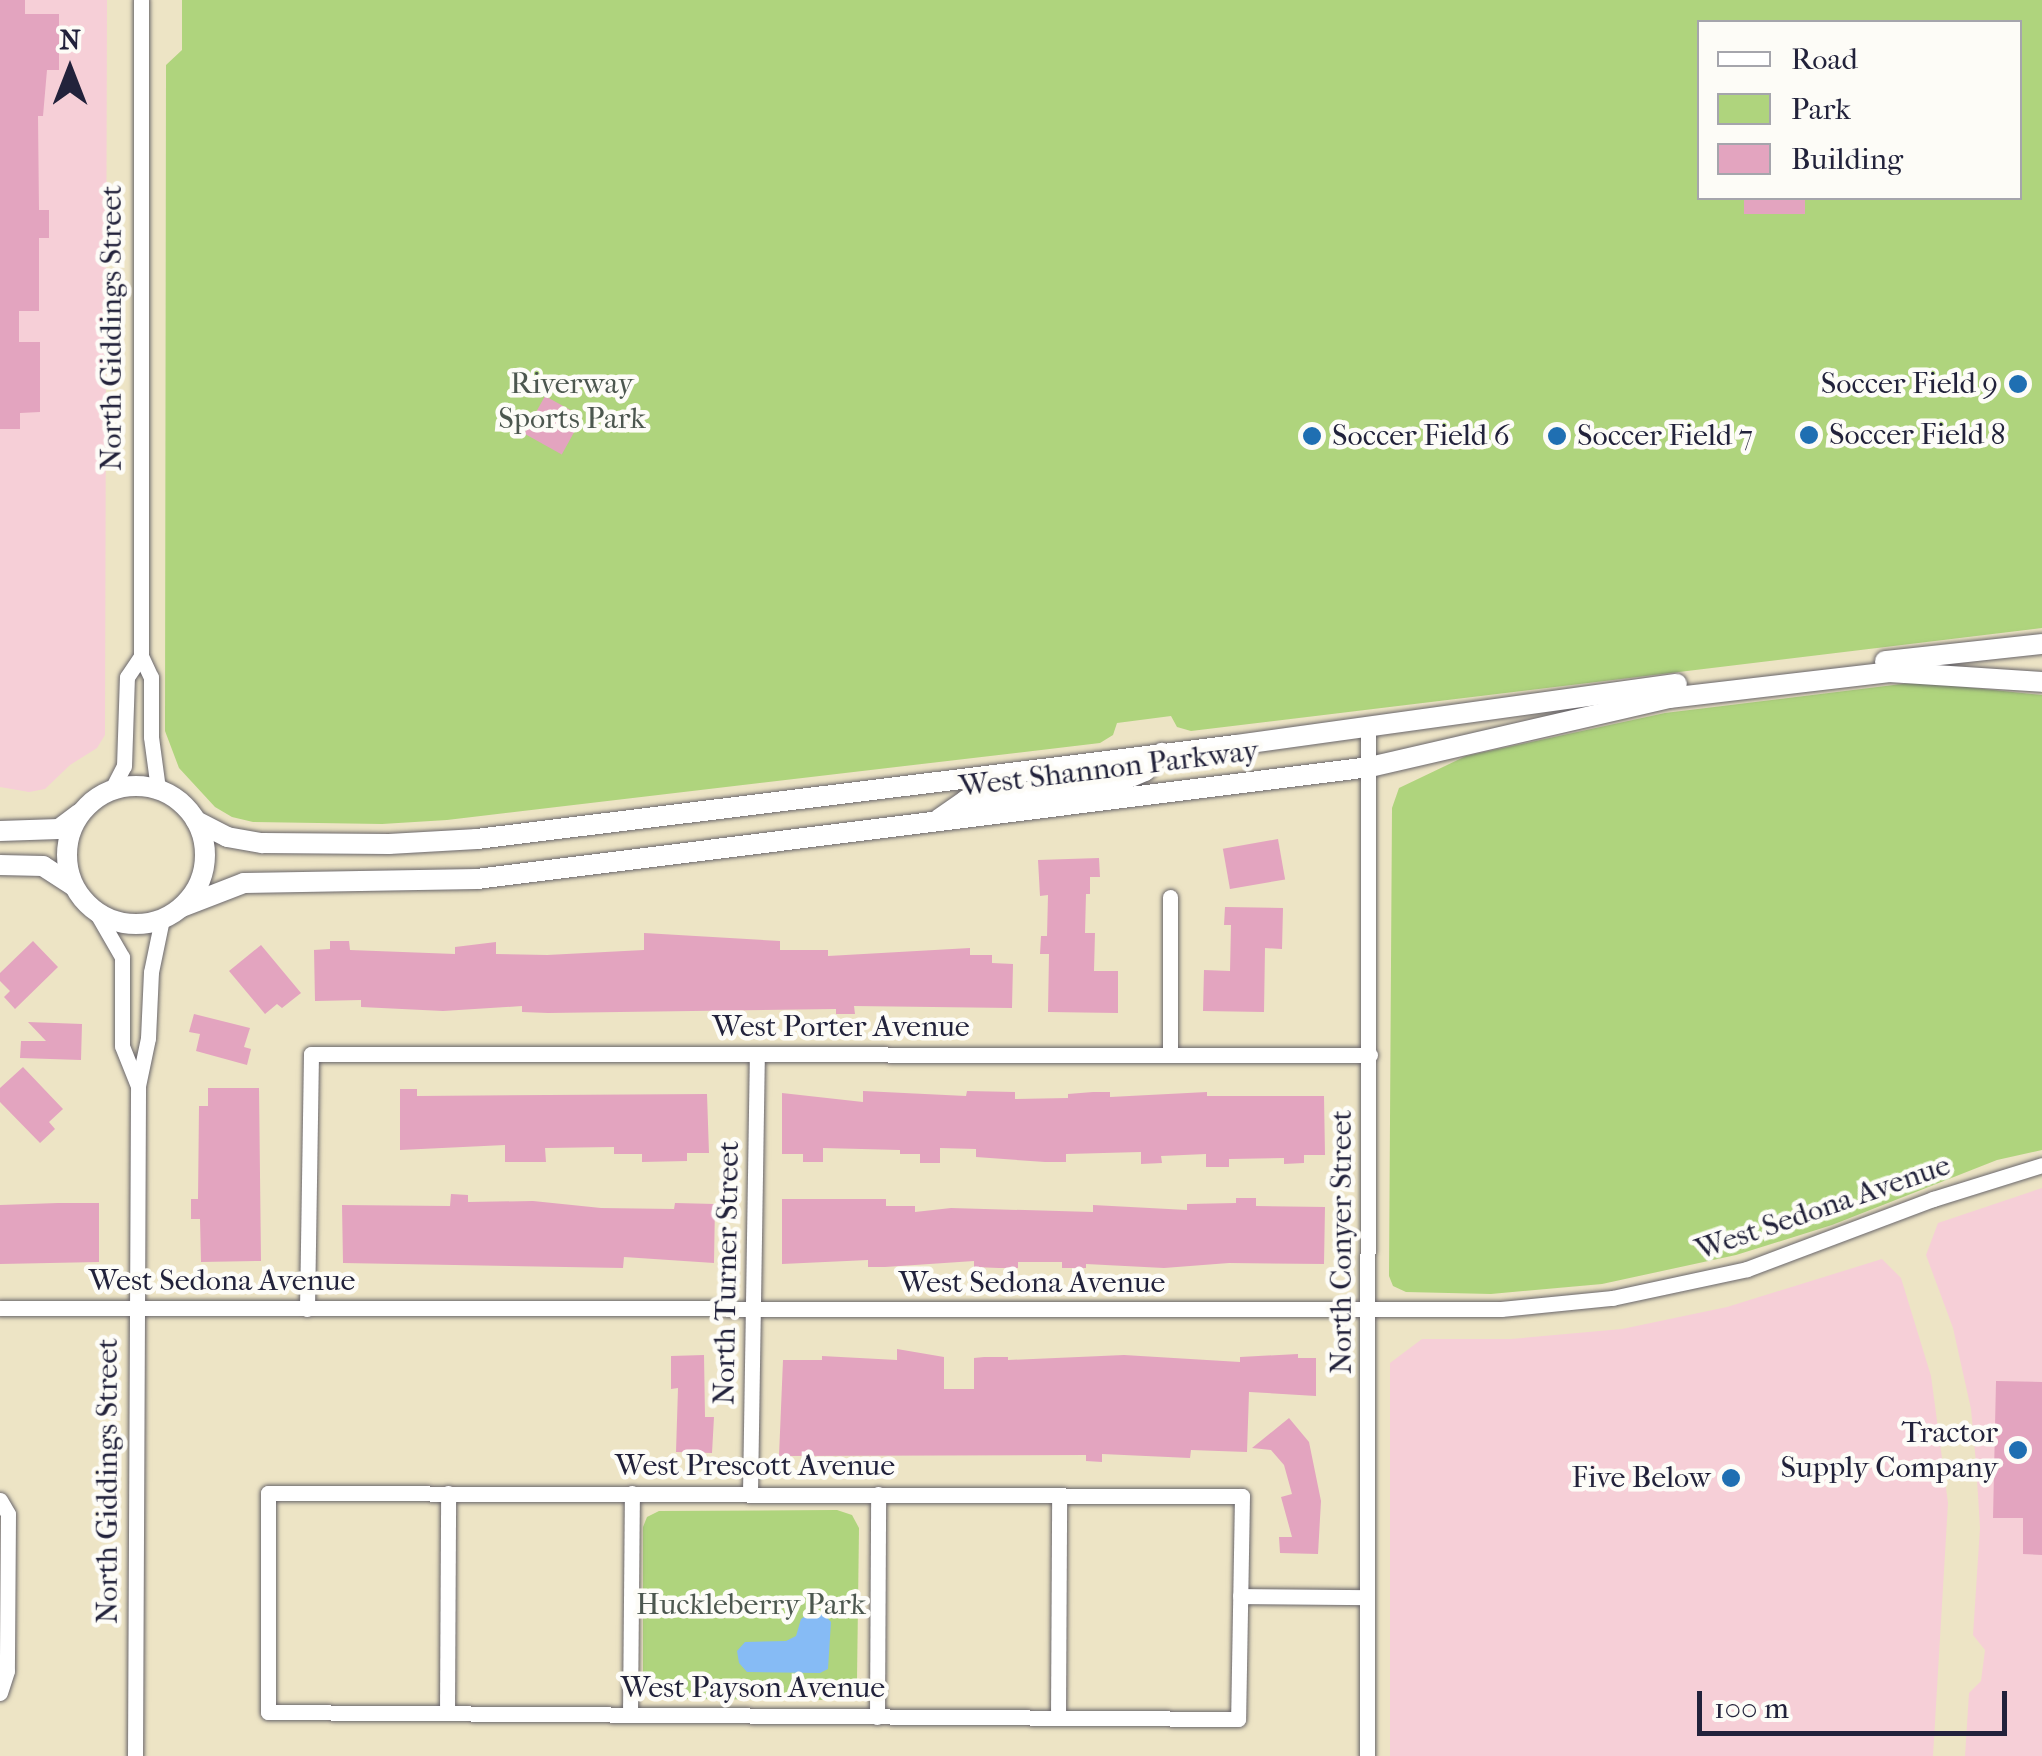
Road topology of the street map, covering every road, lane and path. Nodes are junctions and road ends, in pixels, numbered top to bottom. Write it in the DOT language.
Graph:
graph roads {
  1 [pos="140,0"];
  2 [pos="2042,644"];
  3 [pos="141,656"];
  4 [pos="2042,682"];
  5 [pos="1368,728"];
  6 [pos="1162,753"];
  7 [pos="1370,767"];
  8 [pos="111,790"];
  9 [pos="158,790"];
  10 [pos="80,813"];
  11 [pos="938,820"];
  12 [pos="196,821"];
  13 [pos="0,831"];
  14 [pos="0,865"];
  15 [pos="73,886"];
  16 [pos="1170,897"];
  17 [pos="182,907"];
  18 [pos="96,912"];
  19 [pos="162,919"];
  20 [pos="757,1054"];
  21 [pos="1170,1054"];
  22 [pos="1370,1055"];
  23 [pos="138,1086"];
  24 [pos="2042,1165"];
  25 [pos="136,1307"];
  26 [pos="0,1308"];
  27 [pos="307,1309"];
  28 [pos="754,1310"];
  29 [pos="1369,1310"];
  30 [pos="448,1493"];
  31 [pos="632,1493"];
  32 [pos="750,1493"];
  33 [pos="878,1494"];
  34 [pos="1058,1495"];
  35 [pos="0,1500"];
  36 [pos="1240,1596"];
  37 [pos="1367,1597"];
  38 [pos="0,1694"];
  39 [pos="268,1712"];
  40 [pos="447,1713"];
  41 [pos="630,1714"];
  42 [pos="877,1716"];
  43 [pos="1058,1718"];
  44 [pos="135,1756"];
  45 [pos="1367,1756"];
  1 -- 3 [label="street, North Giddings Street"];
  2 -- 5 [label="street, West Shannon Parkway"];
  3 -- 8 [label="street, North Giddings Street"];
  3 -- 9 [label="street, North Giddings Street"];
  4 -- 7 [label="street, West Shannon Parkway"];
  5 -- 6 [label="street, West Shannon Parkway"];
  5 -- 7 [label="street, North Conyer Street"];
  6 -- 11 [label="street"];
  6 -- 12 [label="street, West Shannon Parkway"];
  7 -- 11 [label="street, West Shannon Parkway"];
  7 -- 22 [label="street, North Conyer Street"];
  8 -- 9 [label="street"];
  8 -- 10 [label="street"];
  9 -- 12 [label="street"];
  10 -- 13 [label="street"];
  10 -- 15 [label="street"];
  11 -- 17 [label="street, West Shannon Parkway"];
  12 -- 17 [label="street"];
  14 -- 15 [label="street"];
  15 -- 18 [label="street"];
  16 -- 21 [label="street"];
  17 -- 19 [label="street"];
  18 -- 19 [label="street"];
  18 -- 23 [label="street, North Giddings Street"];
  19 -- 23 [label="street, North Giddings Street"];
  20 -- 21 [label="street, West Porter Avenue"];
  20 -- 27 [label="street, West Porter Avenue"];
  20 -- 28 [label="street, North Turner Street"];
  21 -- 22 [label="street, West Porter Avenue"];
  22 -- 29 [label="street, North Conyer Street"];
  23 -- 25 [label="street, North Giddings Street"];
  24 -- 29 [label="street, West Sedona Avenue"];
  25 -- 26 [label="street, West Sedona Avenue"];
  25 -- 27 [label="street, West Sedona Avenue"];
  25 -- 44 [label="street, North Giddings Street"];
  27 -- 28 [label="street, West Sedona Avenue"];
  28 -- 29 [label="street, West Sedona Avenue"];
  28 -- 32 [label="street, North Turner Street"];
  29 -- 37 [label="street, North Conyer Street"];
  30 -- 31 [label="street, West Prescott Avenue"];
  30 -- 39 [label="street, West Prescott Avenue"];
  30 -- 40 [label="street"];
  31 -- 32 [label="street, West Prescott Avenue"];
  31 -- 41 [label="street"];
  32 -- 33 [label="street, West Prescott Avenue"];
  33 -- 34 [label="street, West Prescott Avenue"];
  33 -- 42 [label="street"];
  34 -- 36 [label="street, West Prescott Avenue"];
  34 -- 43 [label="street"];
  35 -- 38 [label="street"];
  36 -- 37 [label="street"];
  36 -- 43 [label="street, West Payson Avenue"];
  37 -- 45 [label="street, North Conyer Street"];
  39 -- 40 [label="street, West Payson Avenue"];
  40 -- 41 [label="street, West Payson Avenue"];
  41 -- 42 [label="street, West Payson Avenue"];
  42 -- 43 [label="street, West Payson Avenue"];
}
